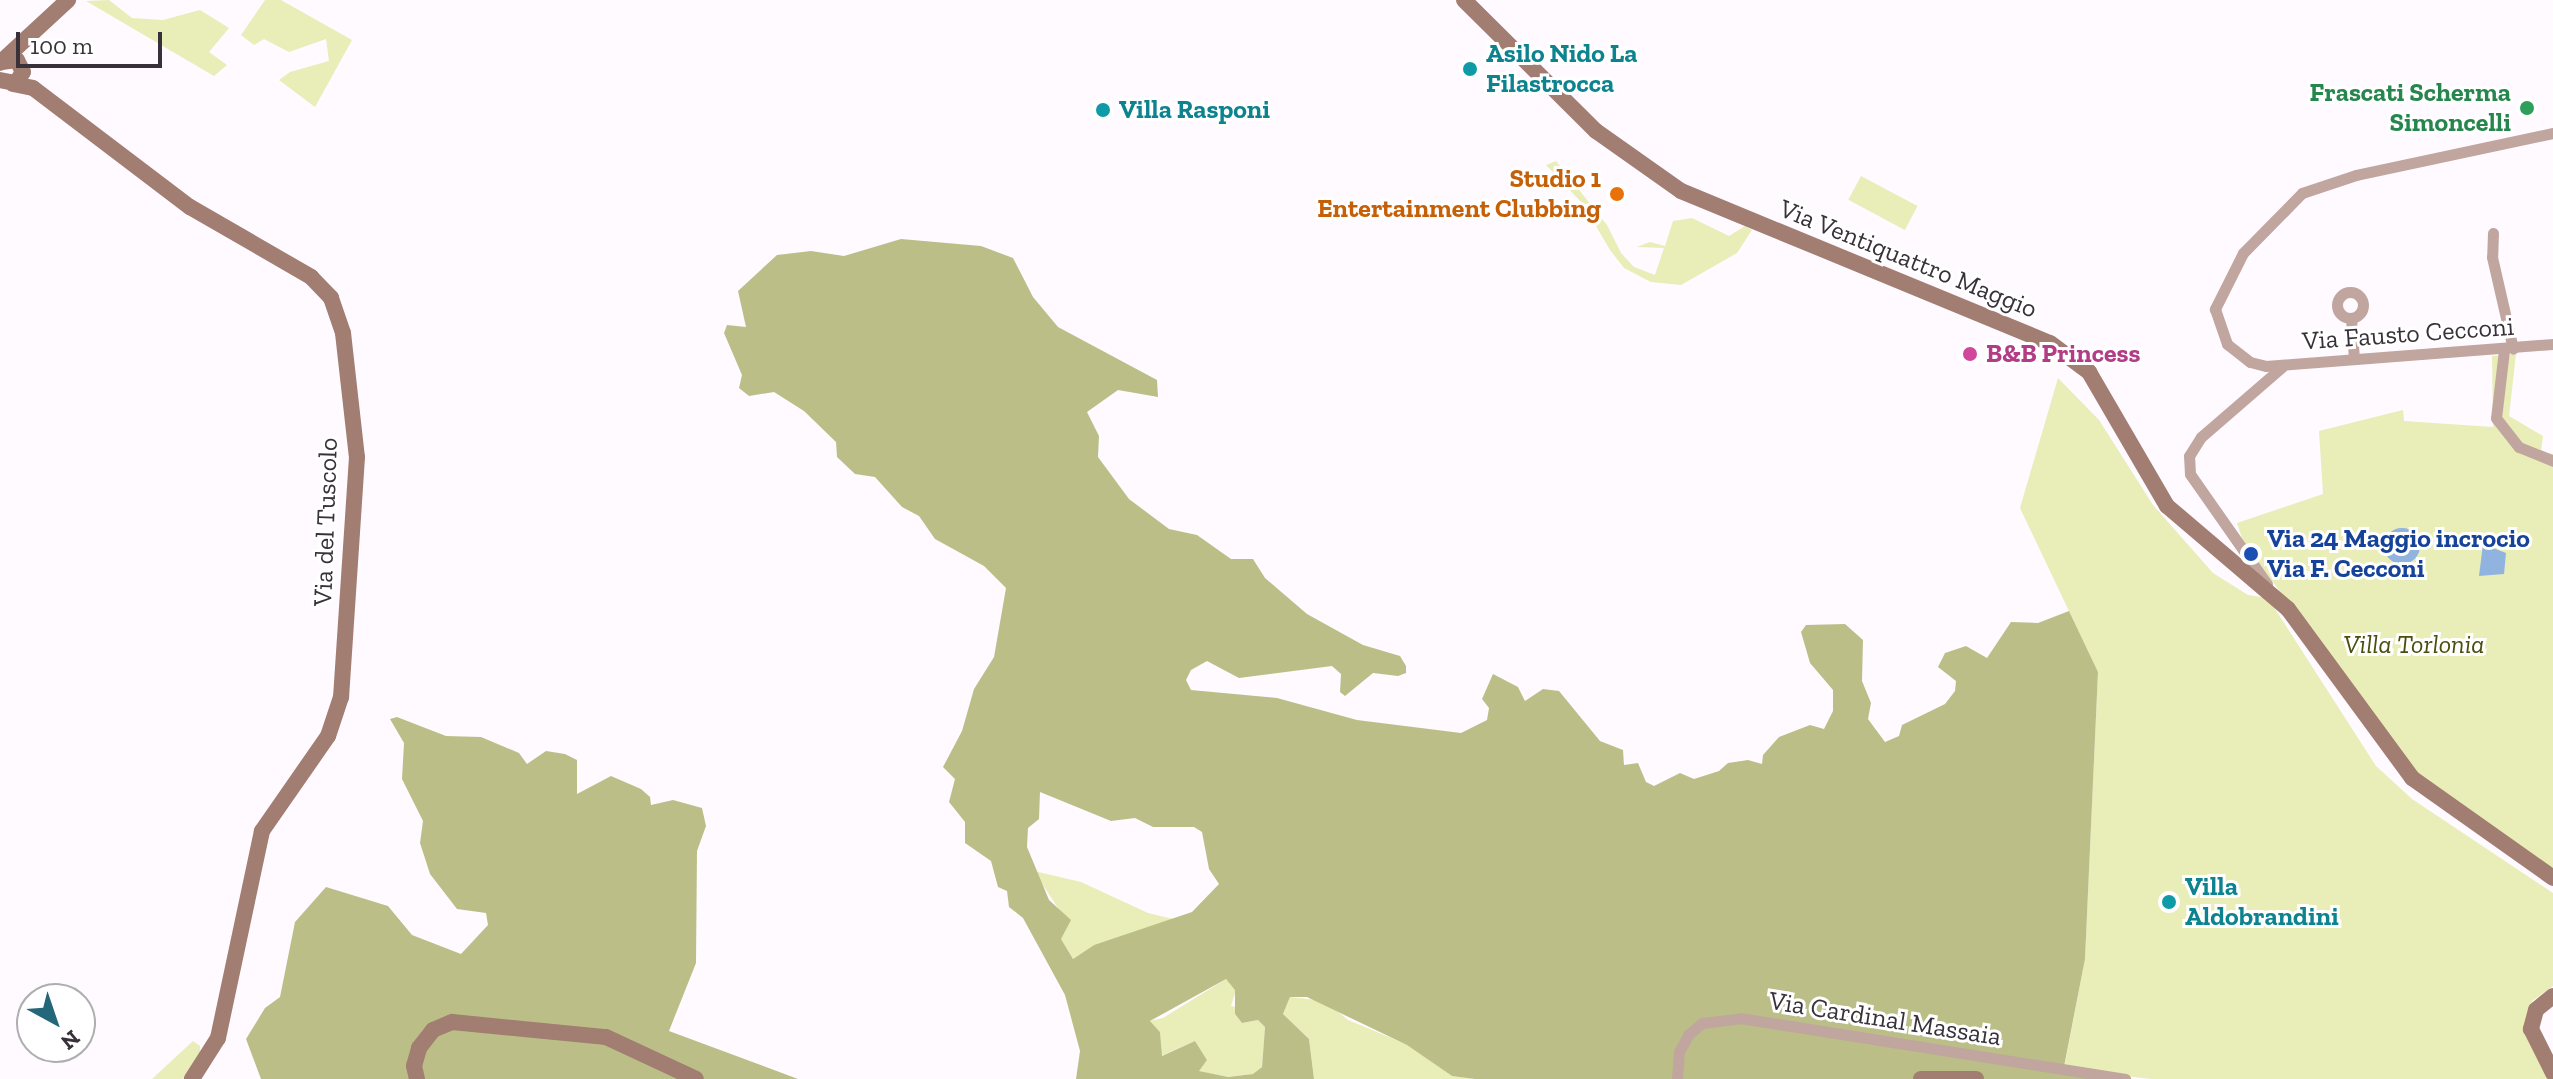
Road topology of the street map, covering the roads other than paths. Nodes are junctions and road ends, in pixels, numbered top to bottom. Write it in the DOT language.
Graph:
graph roads {
  1 [pos="68,0"];
  2 [pos="1464,0"];
  3 [pos="21,40"];
  4 [pos="0,63"];
  5 [pos="23,67"];
  6 [pos="5,84"];
  7 [pos="33,88"];
  8 [pos="2553,133"];
  9 [pos="2493,233"];
  10 [pos="2351,318"];
  11 [pos="2553,344"];
  12 [pos="2508,349"];
  13 [pos="2354,359"];
  14 [pos="2283,366"];
  15 [pos="2553,461"];
  16 [pos="2226,522"];
  17 [pos="2203,540"];
  18 [pos="2282,603"];
  19 [pos="2553,878"];
  20 [pos="2553,996"];
  21 [pos="2553,1073"];
  22 [pos="192,1079"];
  23 [pos="417,1079"];
  24 [pos="696,1079"];
  25 [pos="1677,1079"];
  26 [pos="1921,1079"];
  27 [pos="1976,1079"];
  28 [pos="2125,1079"];
  1 -- 3 [label="street"];
  2 -- 17 [label="street, Via Ventiquattro Maggio"];
  3 -- 4 [label="street"];
  3 -- 5 [label="street"];
  4 -- 5 [label="street"];
  5 -- 6 [label="street"];
  5 -- 7 [label="street"];
  6 -- 7 [label="street"];
  7 -- 22 [label="street, Via del Tuscolo"];
  8 -- 14 [label="street"];
  9 -- 12 [label="street"];
  10 -- 13 [label="street"];
  11 -- 12 [label="street, Via Fausto Cecconi"];
  12 -- 13 [label="street, Via Fausto Cecconi"];
  12 -- 15 [label="street"];
  13 -- 14 [label="street, Via Fausto Cecconi"];
  14 -- 16 [label="street, Via Fausto Cecconi"];
  16 -- 17 [label="street"];
  16 -- 18 [label="street, Via Fausto Cecconi"];
  17 -- 18 [label="street, Via Ventiquattro Maggio"];
  18 -- 19 [label="street, Via Ventiquattro Maggio"];
  20 -- 21 [label="street"];
  23 -- 24 [label="street"];
  25 -- 28 [label="street, Via Cardinal Massaia"];
  26 -- 27 [label="street"];
}
